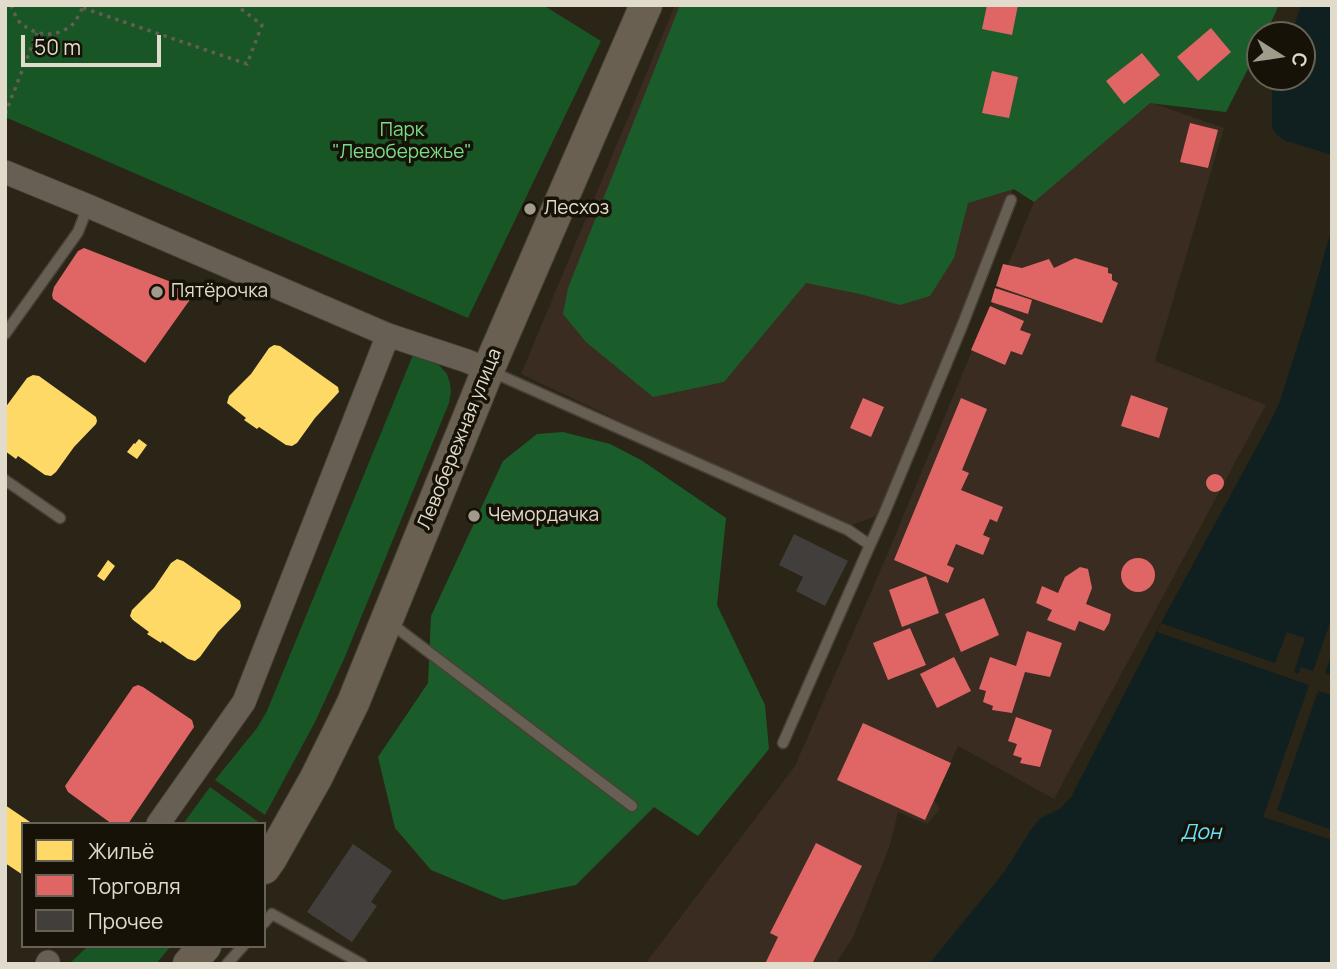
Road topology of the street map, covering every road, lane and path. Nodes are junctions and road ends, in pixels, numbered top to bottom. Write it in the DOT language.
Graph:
graph roads {
  1 [pos="11,5"];
  2 [pos="236,5"];
  3 [pos="646,5"];
  4 [pos="83,6"];
  5 [pos="37,33"];
  6 [pos="5,114"];
  7 [pos="5,172"];
  8 [pos="1011,200"];
  9 [pos="88,206"];
  10 [pos="5,334"];
  11 [pos="388,335"];
  12 [pos="488,370"];
  13 [pos="5,480"];
  14 [pos="60,518"];
  15 [pos="870,545"];
  16 [pos="387,620"];
  17 [pos="783,743"];
  18 [pos="632,806"];
  19 [pos="159,822"];
  20 [pos="266,865"];
  21 [pos="266,921"];
  22 [pos="203,948"];
  23 [pos="241,948"];
  24 [pos="190,964"];
  25 [pos="226,964"];
  26 [pos="362,964"];
  1 -- 5 [label="path"];
  2 -- 4 [label="path"];
  3 -- 12 [label="main road, Левобережная улица"];
  4 -- 5 [label="path"];
  5 -- 6 [label="path"];
  7 -- 9 [label="street"];
  8 -- 15 [label="lane"];
  9 -- 10 [label="lane"];
  9 -- 11 [label="street"];
  11 -- 12 [label="street"];
  11 -- 19 [label="street"];
  12 -- 15 [label="lane"];
  12 -- 16 [label="main road, Левобережная улица"];
  13 -- 14 [label="lane"];
  15 -- 17 [label="lane"];
  16 -- 18 [label="lane"];
  16 -- 20 [label="main road, Левобережная улица"];
  21 -- 26 [label="lane"];
  22 -- 24 [label="main road"];
  23 -- 25 [label="lane"];
}
